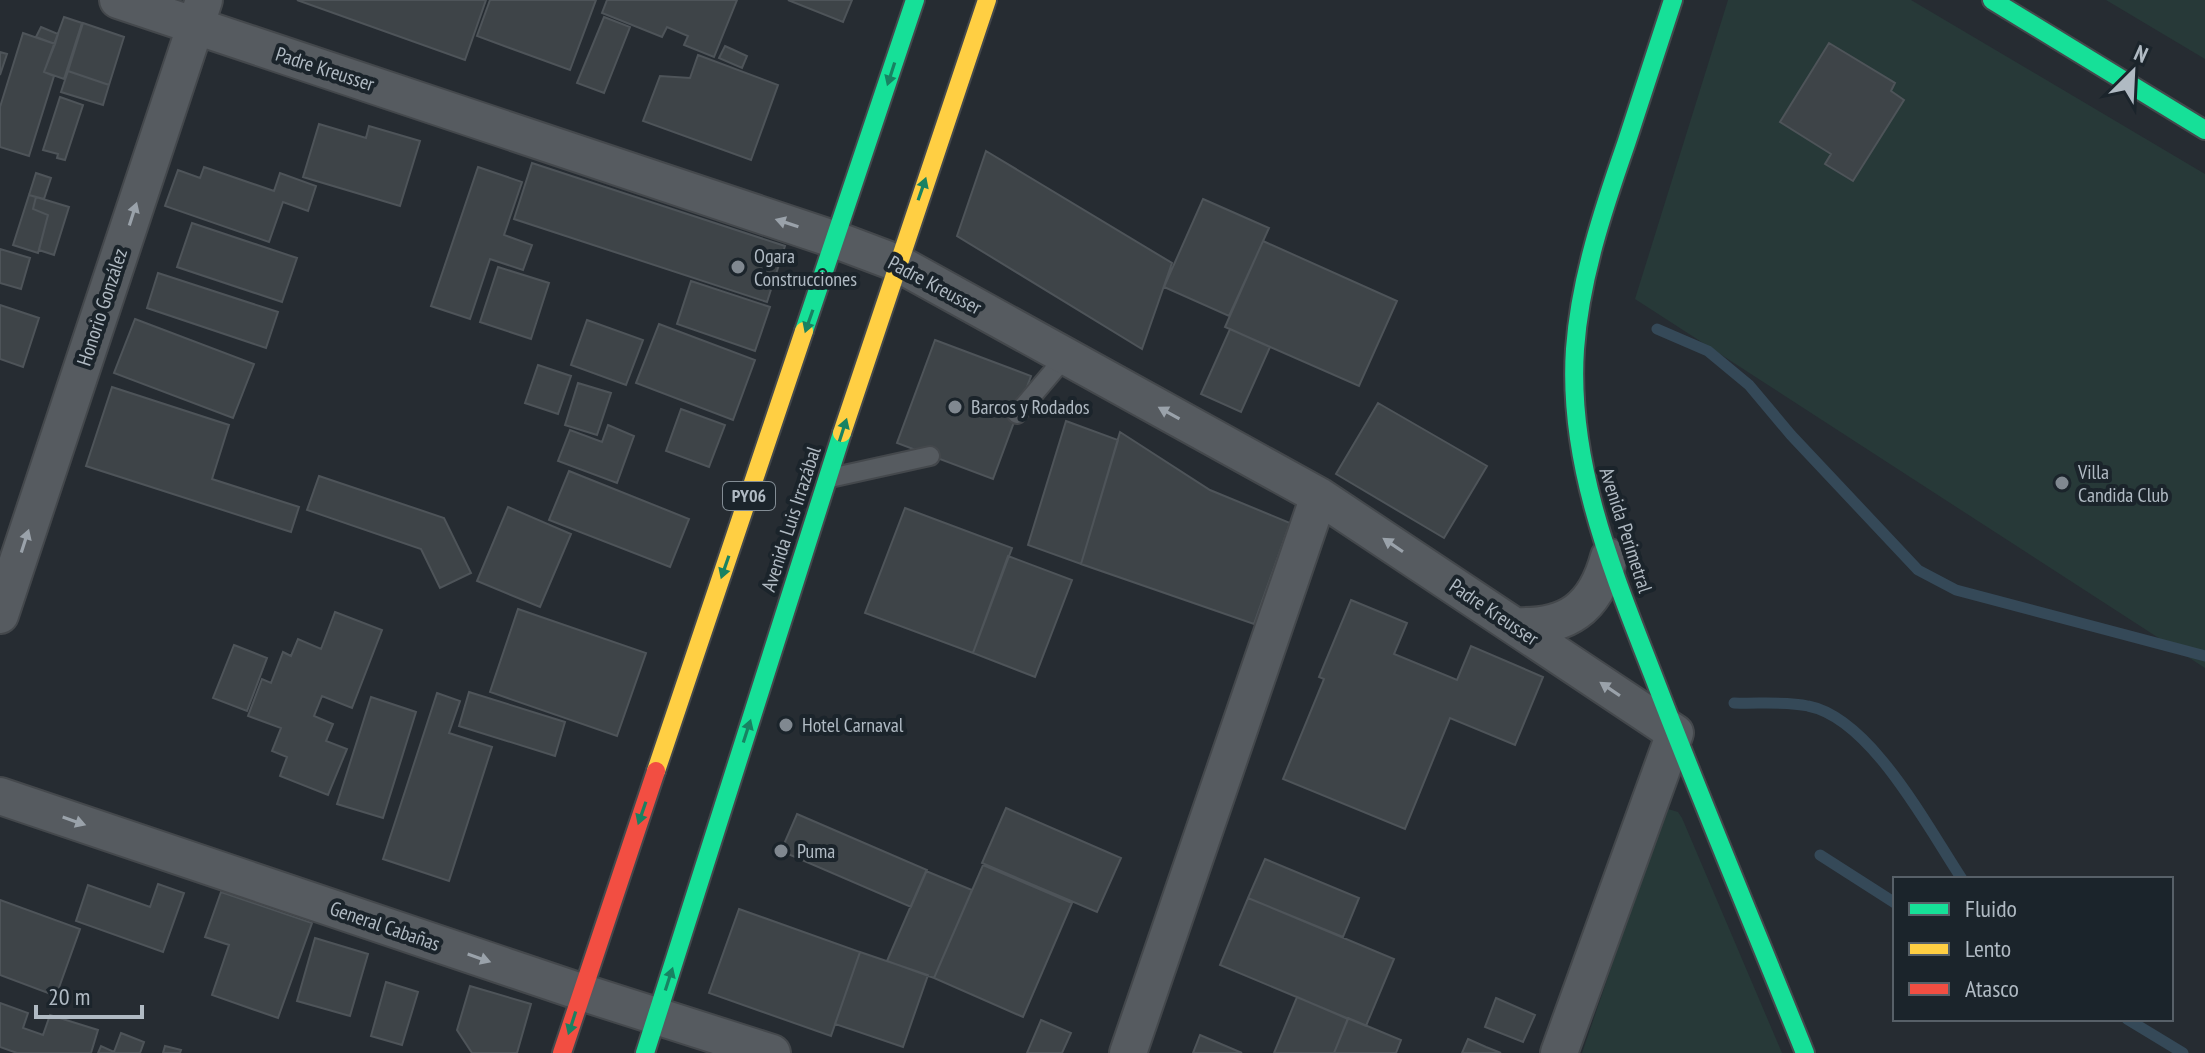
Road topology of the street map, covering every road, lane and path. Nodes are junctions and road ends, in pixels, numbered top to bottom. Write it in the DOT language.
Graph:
graph roads {
  1 [pos="118,0"];
  2 [pos="915,0"];
  3 [pos="987,0"];
  4 [pos="1673,0"];
  5 [pos="1992,0"];
  6 [pos="200,13"];
  7 [pos="2205,130"];
  8 [pos="836,240"];
  9 [pos="897,263"];
  10 [pos="1066,356"];
  11 [pos="1017,414"];
  12 [pos="930,456"];
  13 [pos="827,479"];
  14 [pos="1319,496"];
  15 [pos="1609,557"];
  16 [pos="0,615"];
  17 [pos="1515,626"];
  18 [pos="1675,733"];
  19 [pos="0,796"];
  20 [pos="581,992"];
  21 [pos="657,1015"];
  22 [pos="562,1053"];
  23 [pos="645,1053"];
  24 [pos="772,1053"];
  25 [pos="1128,1053"];
  26 [pos="1559,1053"];
  27 [pos="1805,1053"];
  1 -- 6 [label="street, Padre Kreusser"];
  2 -- 8 [label="main road, PY06, one-way"];
  9 -- 3 [label="main road, Avenida Luis Irrazábal, one-way"];
  4 -- 15 [label="main road, Avenida Perimetral"];
  5 -- 7 [label="main road"];
  8 -- 6 [label="street, Padre Kreusser, one-way"];
  16 -- 6 [label="street, Honorio González, one-way"];
  8 -- 9 [label="street, Padre Kreusser"];
  8 -- 20 [label="main road, PY06, one-way"];
  9 -- 10 [label="street, Padre Kreusser"];
  13 -- 9 [label="main road, Avenida Luis Irrazábal, one-way"];
  10 -- 11 [label="lane"];
  14 -- 10 [label="street, Padre Kreusser, one-way"];
  12 -- 13 [label="lane"];
  21 -- 13 [label="main road, Avenida Luis Irrazábal, one-way"];
  17 -- 14 [label="street, Padre Kreusser, one-way"];
  14 -- 25 [label="street"];
  15 -- 17 [label="street"];
  15 -- 18 [label="main road, Avenida Perimetral"];
  18 -- 17 [label="street, Padre Kreusser, one-way"];
  18 -- 26 [label="street"];
  18 -- 27 [label="main road, Avenida Perimetral"];
  19 -- 20 [label="street, General Cabañas, one-way"];
  20 -- 21 [label="street, General Cabañas"];
  20 -- 22 [label="main road, PY06, one-way"];
  21 -- 23 [label="main road, Avenida Luis Irrazábal"];
  21 -- 24 [label="street, General Cabañas"];
}
